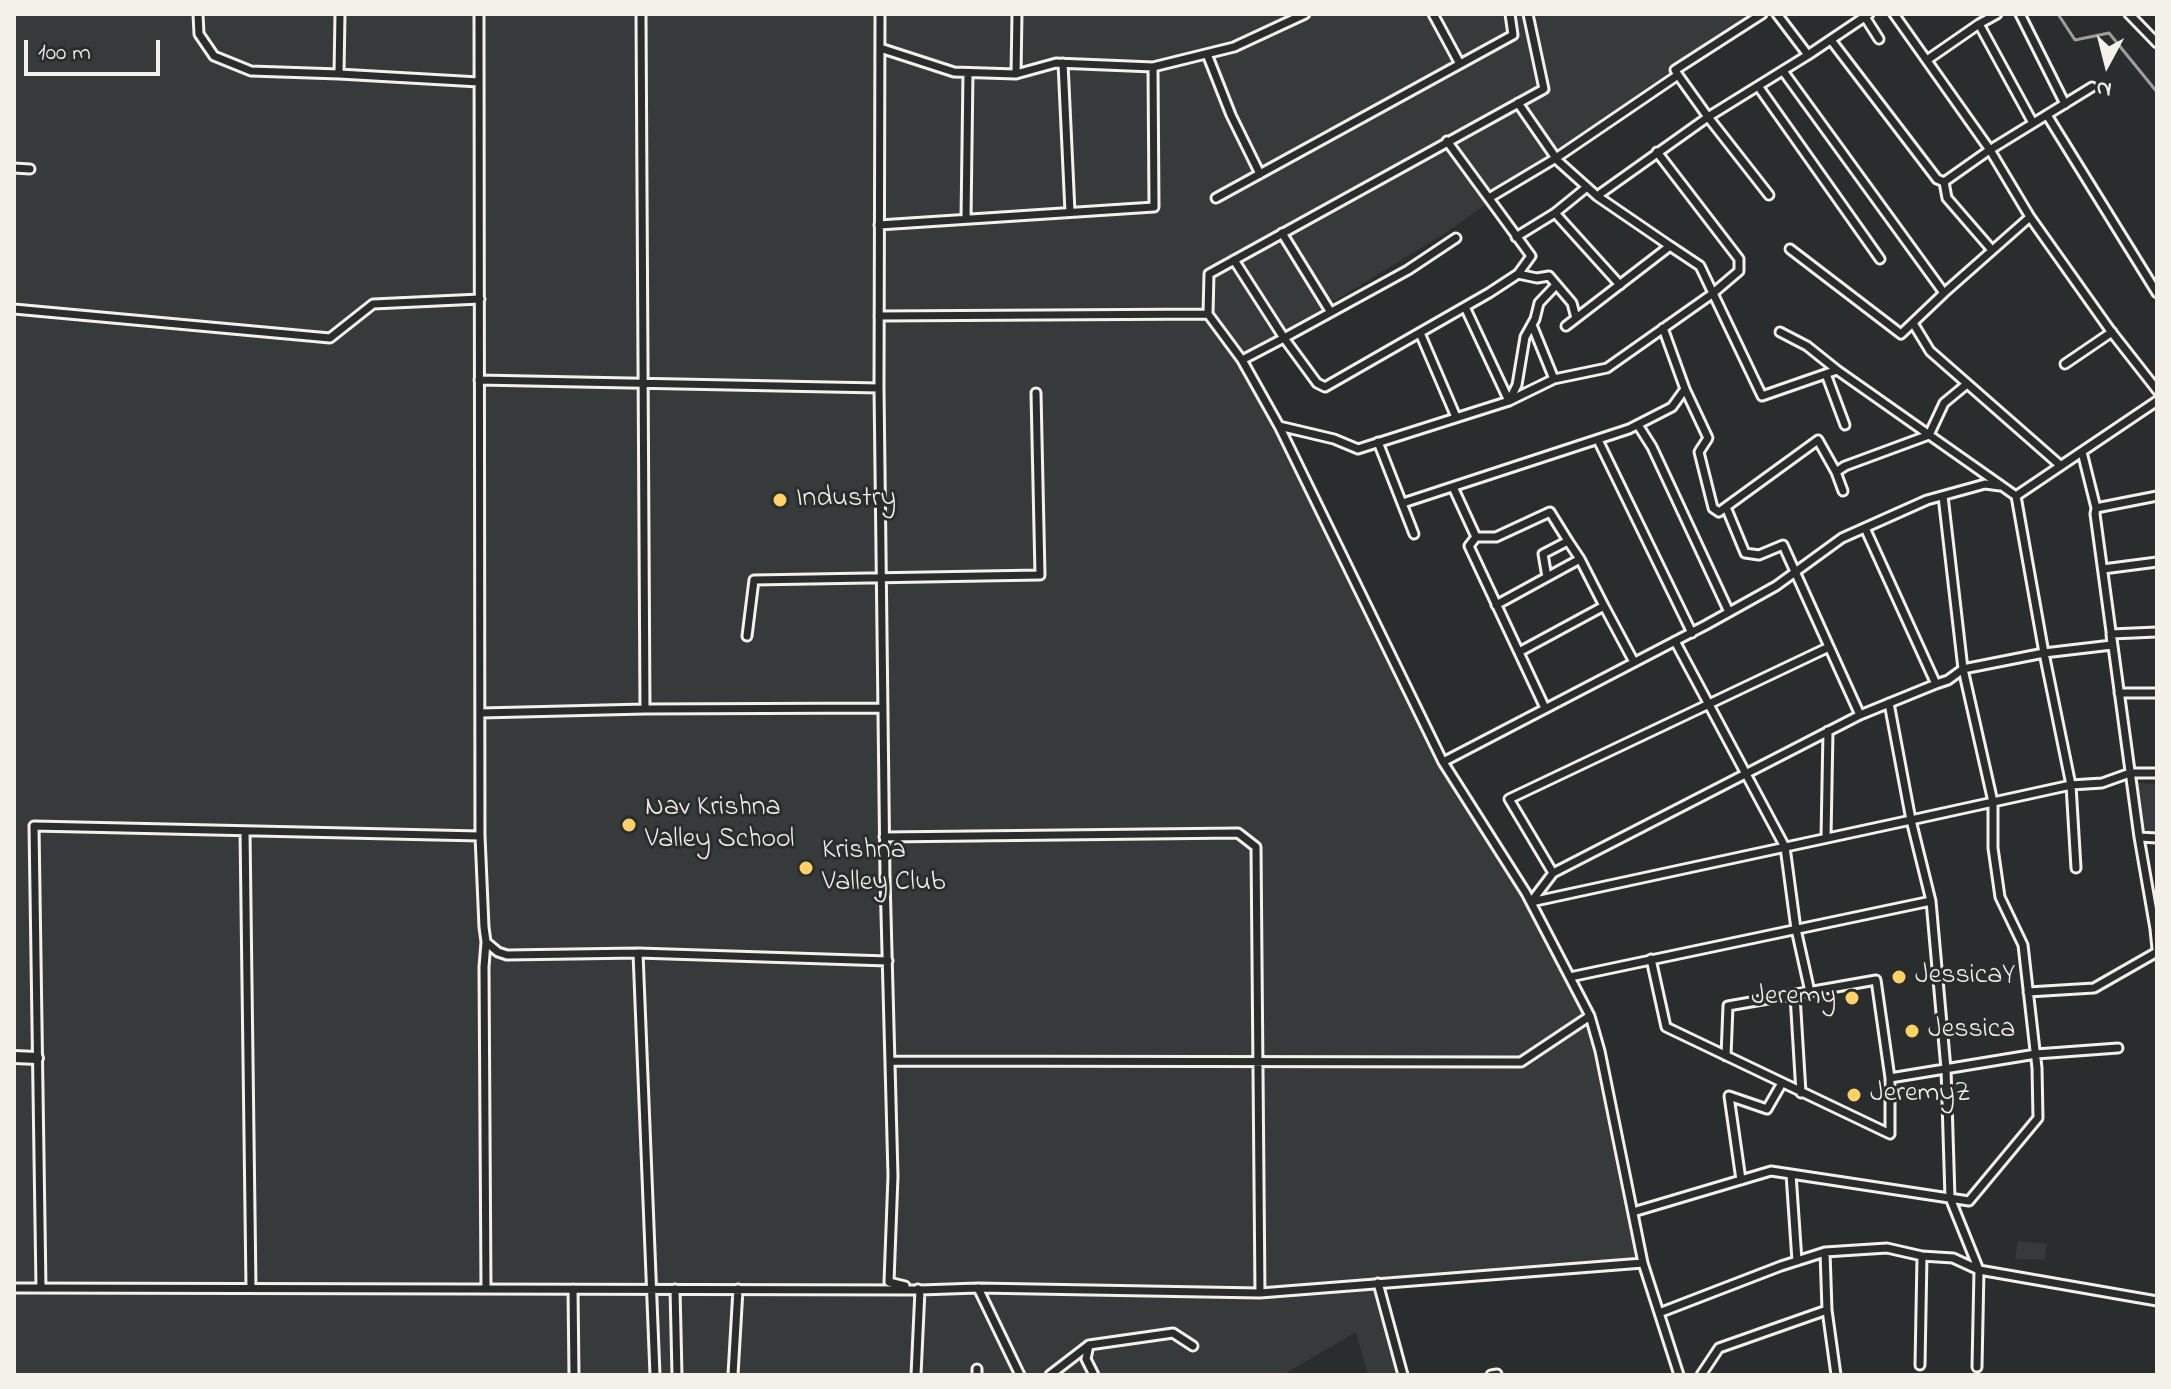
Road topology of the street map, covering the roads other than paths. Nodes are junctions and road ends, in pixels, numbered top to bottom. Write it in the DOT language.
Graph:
graph roads {
  1 [pos="198,14"];
  2 [pos="340,14"];
  3 [pos="479,14"];
  4 [pos="641,14"];
  5 [pos="880,14"];
  6 [pos="1017,14"];
  7 [pos="1305,14"];
  8 [pos="1433,14"];
  9 [pos="1510,14"];
  10 [pos="1528,14"];
  11 [pos="1762,14"];
  12 [pos="1777,14"];
  13 [pos="1894,14"];
  14 [pos="1997,14"];
  15 [pos="2020,14"];
  16 [pos="2129,14"];
  17 [pos="1867,15"];
  18 [pos="1979,24"];
  19 [pos="1879,39"];
  20 [pos="1831,40"];
  21 [pos="2157,43"];
  22 [pos="880,48"];
  23 [pos="1207,54"];
  24 [pos="1808,55"];
  25 [pos="1927,60"];
  26 [pos="1063,63"];
  27 [pos="1460,64"];
  28 [pos="1153,67"];
  29 [pos="1783,71"];
  30 [pos="968,73"];
  31 [pos="339,74"];
  32 [pos="1016,74"];
  33 [pos="1678,75"];
  34 [pos="479,82"];
  35 [pos="1758,86"];
  36 [pos="2092,87"];
  37 [pos="1518,103"];
  38 [pos="2065,104"];
  39 [pos="2047,115"];
  40 [pos="1708,117"];
  41 [pos="2033,123"];
  42 [pos="1447,141"];
  43 [pos="1990,150"];
  44 [pos="1657,152"];
  45 [pos="1556,158"];
  46 [pos="14,168"];
  47 [pos="30,169"];
  48 [pos="1260,174"];
  49 [pos="1944,182"];
  50 [pos="1587,187"];
  51 [pos="1769,195"];
  52 [pos="1597,196"];
  53 [pos="1216,198"];
  54 [pos="1489,198"];
  55 [pos="1070,212"];
  56 [pos="1555,213"];
  57 [pos="2030,217"];
  58 [pos="966,219"];
  59 [pos="879,225"];
  60 [pos="1282,233"];
  61 [pos="1516,237"];
  62 [pos="1456,238"];
  63 [pos="1670,246"];
  64 [pos="1790,249"];
  65 [pos="1992,250"];
  66 [pos="1880,259"];
  67 [pos="1234,260"];
  68 [pos="1518,274"];
  69 [pos="1556,285"];
  70 [pos="1620,285"];
  71 [pos="1944,293"];
  72 [pos="2157,293"];
  73 [pos="1712,294"];
  74 [pos="480,299"];
  75 [pos="1465,307"];
  76 [pos="14,309"];
  77 [pos="1330,311"];
  78 [pos="1208,314"];
  79 [pos="879,316"];
  80 [pos="1576,318"];
  81 [pos="1913,323"];
  82 [pos="1532,325"];
  83 [pos="1566,326"];
  84 [pos="1663,328"];
  85 [pos="1780,332"];
  86 [pos="2112,332"];
  87 [pos="1420,333"];
  88 [pos="1284,338"];
  89 [pos="1242,360"];
  90 [pos="2065,364"];
  91 [pos="1837,370"];
  92 [pos="1826,374"];
  93 [pos="1554,379"];
  94 [pos="479,380"];
  95 [pos="643,382"];
  96 [pos="1967,384"];
  97 [pos="879,388"];
  98 [pos="1685,389"];
  99 [pos="2157,390"];
  100 [pos="1036,393"];
  101 [pos="1509,401"];
  102 [pos="2157,401"];
  103 [pos="1456,417"];
  104 [pos="1638,425"];
  105 [pos="1845,425"];
  106 [pos="1279,426"];
  107 [pos="1929,435"];
  108 [pos="1598,440"];
  109 [pos="1378,442"];
  110 [pos="2082,452"];
  111 [pos="2061,466"];
  112 [pos="1836,472"];
  113 [pos="2002,486"];
  114 [pos="1453,487"];
  115 [pos="1843,491"];
  116 [pos="1943,496"];
  117 [pos="2016,496"];
  118 [pos="2157,496"];
  119 [pos="1403,503"];
  120 [pos="1726,507"];
  121 [pos="2096,508"];
  122 [pos="1865,528"];
  123 [pos="1414,534"];
  124 [pos="1476,537"];
  125 [pos="1568,541"];
  126 [pos="1580,559"];
  127 [pos="2157,562"];
  128 [pos="2103,569"];
  129 [pos="1795,572"];
  130 [pos="881,577"];
  131 [pos="1547,577"];
  132 [pos="1496,605"];
  133 [pos="1604,606"];
  134 [pos="1729,612"];
  135 [pos="2157,632"];
  136 [pos="1692,633"];
  137 [pos="2111,634"];
  138 [pos="747,636"];
  139 [pos="1675,641"];
  140 [pos="1829,647"];
  141 [pos="1519,652"];
  142 [pos="2044,653"];
  143 [pos="1634,662"];
  144 [pos="1963,669"];
  145 [pos="1936,684"];
  146 [pos="2119,693"];
  147 [pos="2157,693"];
  148 [pos="1708,703"];
  149 [pos="1889,703"];
  150 [pos="883,708"];
  151 [pos="1545,708"];
  152 [pos="645,709"];
  153 [pos="481,713"];
  154 [pos="1860,715"];
  155 [pos="1828,731"];
  156 [pos="1443,762"];
  157 [pos="1746,773"];
  158 [pos="2130,773"];
  159 [pos="2157,773"];
  160 [pos="2071,785"];
  161 [pos="1993,802"];
  162 [pos="1911,820"];
  163 [pos="245,831"];
  164 [pos="480,836"];
  165 [pos="884,837"];
  166 [pos="1826,837"];
  167 [pos="2139,837"];
  168 [pos="2157,838"];
  169 [pos="1785,847"];
  170 [pos="2076,868"];
  171 [pos="1553,873"];
  172 [pos="1931,901"];
  173 [pos="1531,902"];
  174 [pos="1796,929"];
  175 [pos="2156,929"];
  176 [pos="486,942"];
  177 [pos="2157,951"];
  178 [pos="638,953"];
  179 [pos="1651,959"];
  180 [pos="888,961"];
  181 [pos="1570,977"];
  182 [pos="1810,992"];
  183 [pos="2028,992"];
  184 [pos="1795,995"];
  185 [pos="1590,1016"];
  186 [pos="2118,1048"];
  187 [pos="2036,1054"];
  188 [pos="1726,1056"];
  189 [pos="14,1057"];
  190 [pos="37,1058"];
  191 [pos="890,1061"];
  192 [pos="1258,1062"];
  193 [pos="1946,1069"];
  194 [pos="1890,1078"];
  195 [pos="1782,1083"];
  196 [pos="1801,1093"];
  197 [pos="1791,1174"];
  198 [pos="1741,1180"];
  199 [pos="1950,1198"];
  200 [pos="1633,1212"];
  201 [pos="1825,1252"];
  202 [pos="1922,1256"];
  203 [pos="1797,1261"];
  204 [pos="1643,1263"];
  205 [pos="1979,1270"];
  206 [pos="1378,1283"];
  207 [pos="14,1288"];
  208 [pos="41,1288"];
  209 [pos="251,1288"];
  210 [pos="978,1288"];
  211 [pos="486,1289"];
  212 [pos="573,1289"];
  213 [pos="650,1289"];
  214 [pos="675,1289"];
  215 [pos="738,1289"];
  216 [pos="920,1290"];
  217 [pos="1260,1293"];
  218 [pos="2157,1301"];
  219 [pos="1827,1310"];
  220 [pos="1659,1313"];
  221 [pos="1089,1345"];
  222 [pos="1193,1346"];
  223 [pos="1920,1365"];
  224 [pos="1977,1367"];
  225 [pos="574,1375"];
  226 [pos="655,1375"];
  227 [pos="677,1375"];
  228 [pos="733,1375"];
  229 [pos="916,1375"];
  230 [pos="1020,1375"];
  231 [pos="1050,1375"];
  232 [pos="1094,1375"];
  233 [pos="1403,1375"];
  234 [pos="1679,1375"];
  235 [pos="1701,1375"];
  236 [pos="1836,1375"];
  1 -- 31 [label="street"];
  2 -- 31 [label="street"];
  3 -- 34 [label="street"];
  4 -- 95 [label="street"];
  5 -- 22 [label="street"];
  6 -- 32 [label="street"];
  7 -- 23 [label="street"];
  8 -- 27 [label="street"];
  9 -- 27 [label="street"];
  10 -- 37 [label="street"];
  11 -- 33 [label="street"];
  12 -- 24 [label="street"];
  13 -- 25 [label="street"];
  14 -- 18 [label="street"];
  15 -- 38 [label="street"];
  16 -- 21 [label="street"];
  17 -- 19 [label="street"];
  17 -- 20 [label="street"];
  18 -- 25 [label="street"];
  18 -- 41 [label="street"];
  20 -- 24 [label="street"];
  20 -- 49 [label="street"];
  22 -- 30 [label="street"];
  22 -- 59 [label="street"];
  23 -- 28 [label="street"];
  23 -- 48 [label="street"];
  24 -- 29 [label="street"];
  25 -- 43 [label="street"];
  26 -- 28 [label="street"];
  26 -- 32 [label="street"];
  26 -- 55 [label="street"];
  27 -- 48 [label="street"];
  28 -- 55 [label="street"];
  29 -- 35 [label="street"];
  29 -- 71 [label="street"];
  30 -- 32 [label="street"];
  30 -- 58 [label="street"];
  31 -- 34 [label="street"];
  33 -- 40 [label="street"];
  33 -- 45 [label="street"];
  34 -- 74 [label="street"];
  35 -- 40 [label="street"];
  35 -- 66 [label="street"];
  36 -- 38 [label="street"];
  37 -- 42 [label="street"];
  37 -- 45 [label="street"];
  38 -- 39 [label="street"];
  39 -- 41 [label="street"];
  39 -- 72 [label="street"];
  40 -- 44 [label="street"];
  40 -- 51 [label="street"];
  41 -- 43 [label="street"];
  42 -- 54 [label="street"];
  42 -- 60 [label="street"];
  43 -- 49 [label="street"];
  43 -- 57 [label="street"];
  44 -- 52 [label="street"];
  44 -- 73 [label="street"];
  45 -- 50 [label="street"];
  45 -- 54 [label="street"];
  46 -- 47 [label="street"];
  48 -- 53 [label="street"];
  49 -- 65 [label="street"];
  50 -- 52 [label="street"];
  50 -- 56 [label="street"];
  52 -- 63 [label="street"];
  54 -- 61 [label="street"];
  55 -- 58 [label="street"];
  56 -- 61 [label="street"];
  56 -- 70 [label="street"];
  57 -- 65 [label="street"];
  57 -- 86 [label="street"];
  58 -- 59 [label="street"];
  59 -- 79 [label="street"];
  60 -- 67 [label="street"];
  60 -- 77 [label="street"];
  61 -- 68 [label="street"];
  62 -- 77 [label="street"];
  63 -- 70 [label="street"];
  63 -- 73 [label="street"];
  64 -- 81 [label="street"];
  65 -- 71 [label="street"];
  67 -- 78 [label="street"];
  67 -- 88 [label="street"];
  68 -- 69 [label="street"];
  68 -- 75 [label="street"];
  69 -- 80 [label="street"];
  69 -- 82 [label="street"];
  70 -- 80 [label="street"];
  71 -- 81 [label="street"];
  73 -- 84 [label="street"];
  73 -- 92 [label="street"];
  74 -- 76 [label="street"];
  74 -- 94 [label="street"];
  75 -- 87 [label="street"];
  75 -- 101 [label="street"];
  77 -- 88 [label="street"];
  78 -- 79 [label="street"];
  78 -- 89 [label="street"];
  79 -- 97 [label="street"];
  80 -- 83 [label="street"];
  81 -- 96 [label="street"];
  82 -- 93 [label="street"];
  82 -- 101 [label="street"];
  84 -- 93 [label="street"];
  84 -- 98 [label="street"];
  85 -- 91 [label="street"];
  86 -- 90 [label="street"];
  86 -- 99 [label="street"];
  87 -- 88 [label="street"];
  87 -- 103 [label="street"];
  88 -- 89 [label="street"];
  89 -- 106 [label="street"];
  91 -- 92 [label="street"];
  91 -- 107 [label="street"];
  92 -- 105 [label="street"];
  93 -- 101 [label="street"];
  94 -- 95 [label="street"];
  94 -- 153 [label="street"];
  95 -- 97 [label="street"];
  95 -- 152 [label="street"];
  96 -- 107 [label="street"];
  96 -- 111 [label="street"];
  97 -- 130 [label="street"];
  98 -- 104 [label="street"];
  98 -- 120 [label="street"];
  100 -- 130 [label="street"];
  101 -- 103 [label="street"];
  102 -- 110 [label="street"];
  103 -- 109 [label="street"];
  104 -- 108 [label="street"];
  104 -- 134 [label="street"];
  106 -- 109 [label="street"];
  106 -- 156 [label="street"];
  107 -- 112 [label="street"];
  107 -- 113 [label="street"];
  108 -- 114 [label="street"];
  108 -- 136 [label="street"];
  109 -- 119 [label="street"];
  110 -- 111 [label="street"];
  110 -- 121 [label="street"];
  111 -- 117 [label="street"];
  112 -- 115 [label="street"];
  112 -- 120 [label="street"];
  113 -- 116 [label="street"];
  113 -- 117 [label="street"];
  114 -- 119 [label="street"];
  114 -- 124 [label="street"];
  116 -- 122 [label="street"];
  116 -- 144 [label="street"];
  117 -- 142 [label="street"];
  118 -- 121 [label="street"];
  119 -- 123 [label="street"];
  120 -- 129 [label="street"];
  121 -- 128 [label="street"];
  122 -- 129 [label="street"];
  122 -- 145 [label="street"];
  124 -- 125 [label="street"];
  124 -- 132 [label="street"];
  125 -- 126 [label="street"];
  125 -- 131 [label="street"];
  126 -- 131 [label="street"];
  126 -- 133 [label="street"];
  127 -- 128 [label="street"];
  128 -- 137 [label="street"];
  129 -- 134 [label="street"];
  129 -- 140 [label="street"];
  130 -- 138 [label="street"];
  130 -- 150 [label="street"];
  131 -- 132 [label="street"];
  132 -- 141 [label="street"];
  133 -- 141 [label="street"];
  133 -- 143 [label="street"];
  134 -- 136 [label="street"];
  135 -- 137 [label="street"];
  136 -- 139 [label="street"];
  137 -- 142 [label="street"];
  137 -- 146 [label="street"];
  139 -- 143 [label="street"];
  139 -- 148 [label="street"];
  140 -- 148 [label="street"];
  140 -- 154 [label="street"];
  141 -- 151 [label="street"];
  142 -- 144 [label="street"];
  142 -- 160 [label="street"];
  143 -- 151 [label="street"];
  144 -- 145 [label="street"];
  144 -- 161 [label="street"];
  145 -- 149 [label="street"];
  146 -- 147 [label="street"];
  146 -- 158 [label="street"];
  148 -- 157 [label="street"];
  148 -- 171 [label="street"];
  149 -- 154 [label="street"];
  149 -- 162 [label="street"];
  150 -- 152 [label="street"];
  150 -- 165 [label="street"];
  151 -- 156 [label="street"];
  152 -- 153 [label="street"];
  153 -- 164 [label="street"];
  154 -- 155 [label="street"];
  155 -- 157 [label="street"];
  155 -- 166 [label="street"];
  156 -- 173 [label="street"];
  157 -- 169 [label="street"];
  157 -- 171 [label="street"];
  158 -- 159 [label="street"];
  158 -- 160 [label="street"];
  158 -- 167 [label="street"];
  160 -- 161 [label="street"];
  160 -- 170 [label="street"];
  161 -- 162 [label="street"];
  161 -- 183 [label="street"];
  162 -- 166 [label="street"];
  162 -- 172 [label="street"];
  163 -- 164 [label="street"];
  163 -- 190 [label="street"];
  163 -- 209 [label="street"];
  164 -- 176 [label="street"];
  165 -- 180 [label="street"];
  165 -- 192 [label="street"];
  166 -- 169 [label="street"];
  167 -- 168 [label="street"];
  167 -- 175 [label="street"];
  169 -- 173 [label="street"];
  169 -- 174 [label="street"];
  171 -- 173 [label="street"];
  172 -- 174 [label="street"];
  172 -- 193 [label="street"];
  173 -- 181 [label="street"];
  174 -- 179 [label="street"];
  174 -- 182 [label="street"];
  175 -- 177 [label="street"];
  176 -- 178 [label="street"];
  176 -- 211 [label="street"];
  177 -- 183 [label="street"];
  178 -- 180 [label="street"];
  178 -- 213 [label="street"];
  179 -- 181 [label="street"];
  179 -- 188 [label="street"];
  180 -- 191 [label="street"];
  181 -- 185 [label="street"];
  182 -- 184 [label="street"];
  182 -- 194 [label="street"];
  183 -- 187 [label="street"];
  184 -- 188 [label="street"];
  184 -- 196 [label="street"];
  185 -- 192 [label="street"];
  185 -- 200 [label="street"];
  186 -- 187 [label="street"];
  187 -- 193 [label="street"];
  187 -- 199 [label="street"];
  188 -- 195 [label="street"];
  189 -- 190 [label="street"];
  190 -- 208 [label="street"];
  191 -- 192 [label="street"];
  191 -- 216 [label="street"];
  192 -- 217 [label="street"];
  193 -- 194 [label="street"];
  193 -- 199 [label="street"];
  194 -- 196 [label="street"];
  195 -- 196 [label="street"];
  195 -- 198 [label="street"];
  197 -- 198 [label="street"];
  197 -- 199 [label="street"];
  197 -- 203 [label="street"];
  198 -- 200 [label="street"];
  199 -- 205 [label="street"];
  200 -- 204 [label="street"];
  201 -- 202 [label="street"];
  201 -- 203 [label="street"];
  201 -- 219 [label="street"];
  202 -- 205 [label="street"];
  202 -- 223 [label="street"];
  203 -- 220 [label="street"];
  204 -- 206 [label="street"];
  204 -- 220 [label="street"];
  205 -- 218 [label="street"];
  205 -- 224 [label="street"];
  206 -- 217 [label="street"];
  206 -- 233 [label="street"];
  207 -- 208 [label="street"];
  208 -- 209 [label="street"];
  209 -- 211 [label="street"];
  210 -- 216 [label="street"];
  210 -- 217 [label="street"];
  210 -- 230 [label="street"];
  211 -- 212 [label="street"];
  212 -- 213 [label="street"];
  212 -- 225 [label="street"];
  213 -- 214 [label="street"];
  213 -- 226 [label="street"];
  214 -- 215 [label="street"];
  214 -- 227 [label="street"];
  215 -- 216 [label="street"];
  215 -- 228 [label="street"];
  216 -- 229 [label="street"];
  219 -- 235 [label="street"];
  219 -- 236 [label="street"];
  220 -- 234 [label="street"];
  221 -- 222 [label="street"];
  221 -- 231 [label="street"];
  221 -- 232 [label="street"];
}
